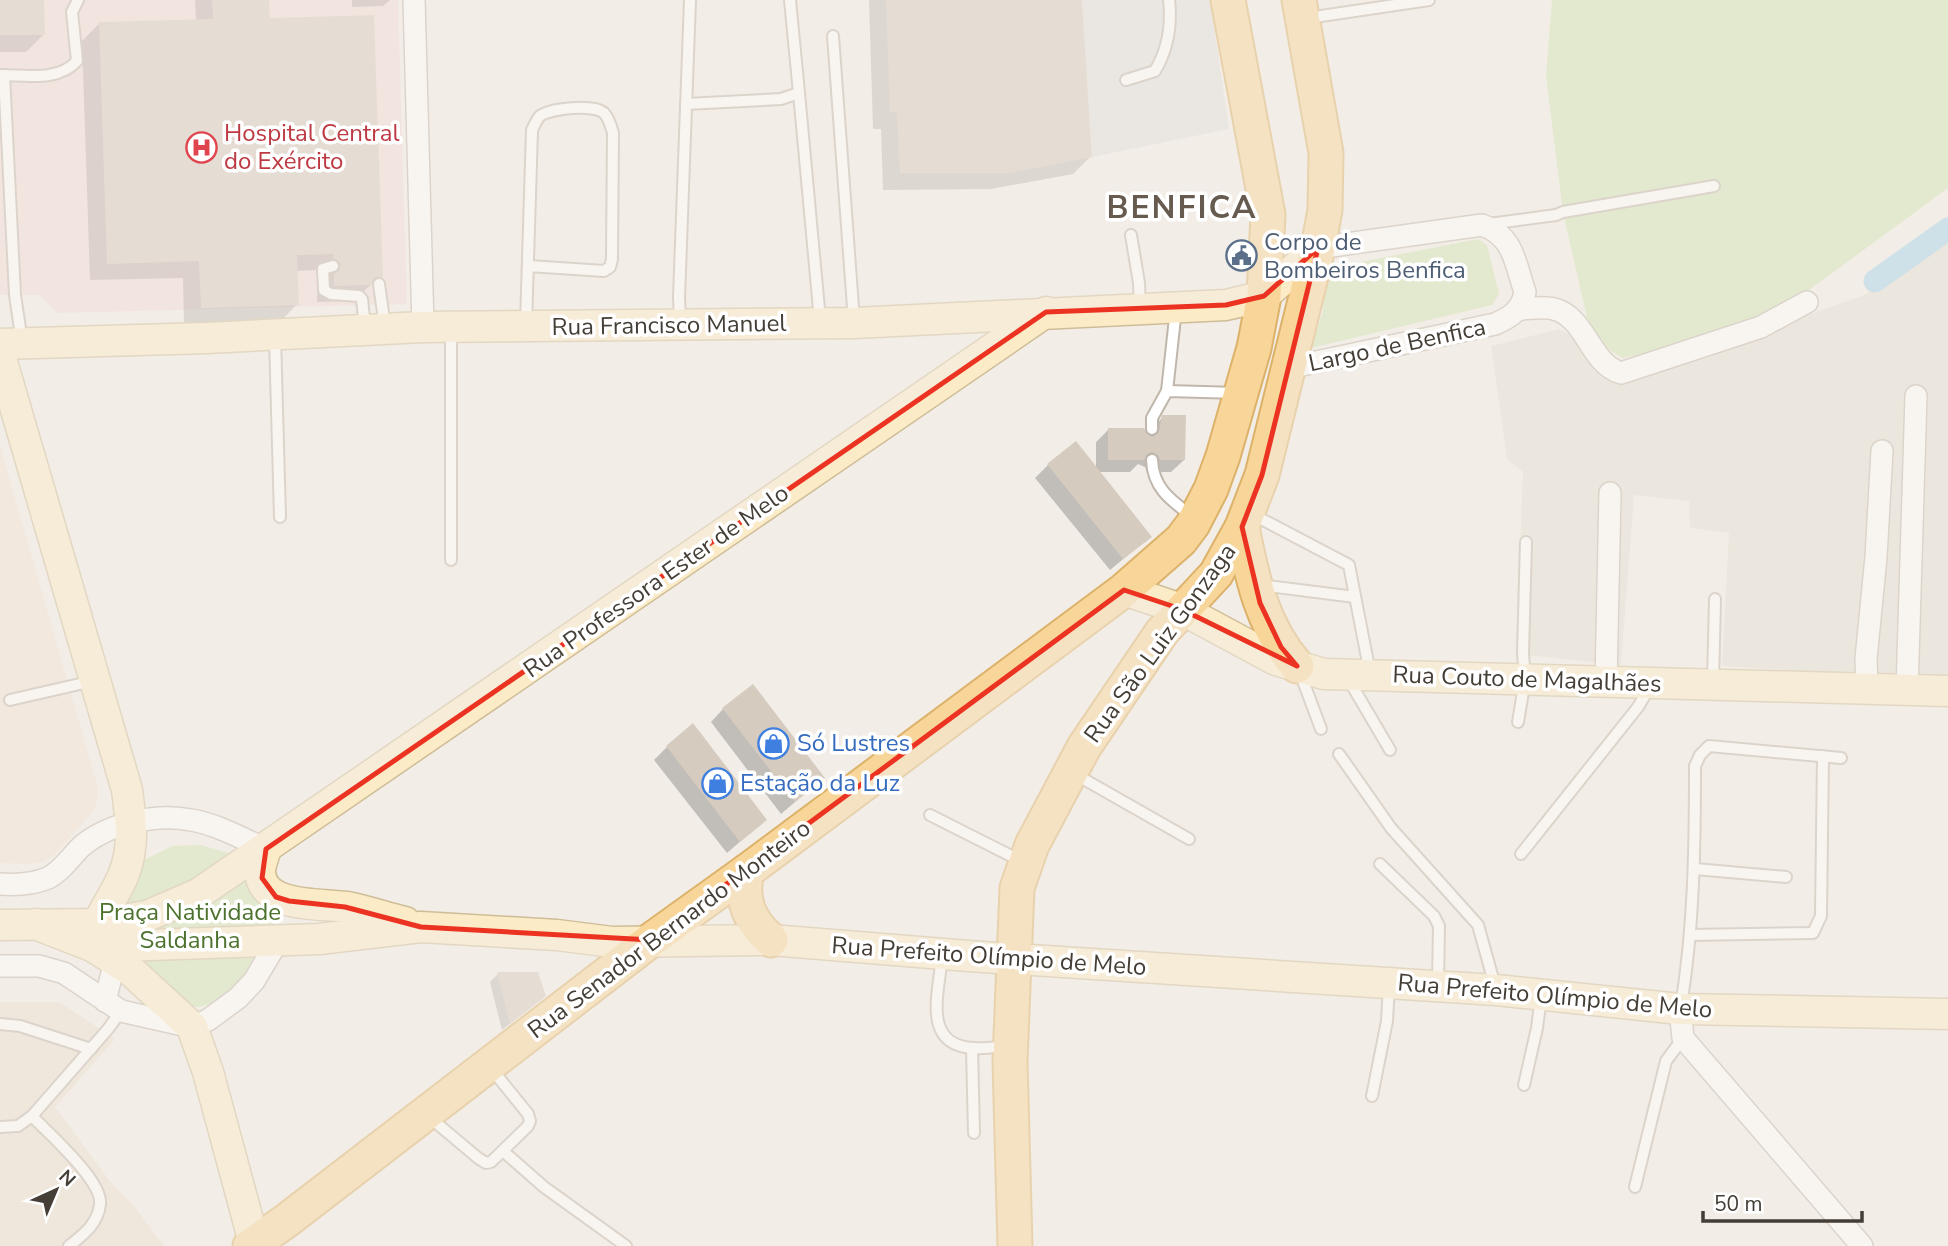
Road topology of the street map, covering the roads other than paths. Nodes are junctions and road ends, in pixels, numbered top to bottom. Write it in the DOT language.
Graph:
graph roads {
  1 [pos="78,0"];
  2 [pos="415,0"];
  3 [pos="690,0"];
  4 [pos="790,0"];
  5 [pos="1169,0"];
  6 [pos="1228,0"];
  7 [pos="1429,0"];
  8 [pos="1301,10"];
  9 [pos="833,36"];
  10 [pos="2,75"];
  11 [pos="1126,80"];
  12 [pos="799,93"];
  13 [pos="686,104"];
  14 [pos="1714,186"];
  15 [pos="1482,225"];
  16 [pos="6,227"];
  17 [pos="1131,236"];
  18 [pos="1318,248"];
  19 [pos="333,266"];
  20 [pos="529,266"];
  21 [pos="379,285"];
  22 [pos="1264,296"];
  23 [pos="1807,302"];
  24 [pos="1176,307"];
  25 [pos="1140,308"];
  26 [pos="1520,309"];
  27 [pos="1046,312"];
  28 [pos="854,323"];
  29 [pos="821,324"];
  30 [pos="680,325"];
  31 [pos="526,326"];
  32 [pos="437,327"];
  33 [pos="375,330"];
  34 [pos="275,335"];
  35 [pos="7,347"];
  36 [pos="1288,368"];
  37 [pos="1167,391"];
  38 [pos="1241,393"];
  39 [pos="1916,396"];
  40 [pos="1152,429"];
  41 [pos="1882,450"];
  42 [pos="1152,460"];
  43 [pos="1611,493"];
  44 [pos="280,517"];
  45 [pos="1195,519"];
  46 [pos="1245,519"];
  47 [pos="1526,542"];
  48 [pos="451,560"];
  49 [pos="1254,585"];
  50 [pos="1124,590"];
  51 [pos="1355,597"];
  52 [pos="1715,599"];
  53 [pos="1181,610"];
  54 [pos="1297,666"];
  55 [pos="1359,675"];
  56 [pos="1525,680"];
  57 [pos="95,681"];
  58 [pos="1606,681"];
  59 [pos="1653,683"];
  60 [pos="1713,684"];
  61 [pos="1867,689"];
  62 [pos="1908,690"];
  63 [pos="1948,691"];
  64 [pos="10,700"];
  65 [pos="1518,722"];
  66 [pos="1321,729"];
  67 [pos="1390,750"];
  68 [pos="1339,754"];
  69 [pos="1823,756"];
  70 [pos="1841,758"];
  71 [pos="1071,771"];
  72 [pos="930,815"];
  73 [pos="131,822"];
  74 [pos="1189,839"];
  75 [pos="266,849"];
  76 [pos="1521,854"];
  77 [pos="1026,863"];
  78 [pos="1380,864"];
  79 [pos="1695,869"];
  80 [pos="747,871"];
  81 [pos="1787,877"];
  82 [pos="0,884"];
  83 [pos="0,925"];
  84 [pos="421,927"];
  85 [pos="1690,935"];
  86 [pos="279,939"];
  87 [pos="651,940"];
  88 [pos="771,940"];
  89 [pos="102,944"];
  90 [pos="943,954"];
  91 [pos="1013,958"];
  92 [pos="0,966"];
  93 [pos="1389,982"];
  94 [pos="1437,986"];
  95 [pos="1496,990"];
  96 [pos="1541,994"];
  97 [pos="113,1006"];
  98 [pos="1948,1014"];
  99 [pos="1682,1023"];
  100 [pos="0,1024"];
  101 [pos="192,1027"];
  102 [pos="1011,1046"];
  103 [pos="972,1048"];
  104 [pos="91,1049"];
  105 [pos="488,1065"];
  106 [pos="1524,1085"];
  107 [pos="1372,1096"];
  108 [pos="425,1113"];
  109 [pos="32,1116"];
  110 [pos="0,1127"];
  111 [pos="974,1133"];
  112 [pos="503,1151"];
  113 [pos="1635,1187"];
  114 [pos="253,1245"];
  115 [pos="69,1246"];
  116 [pos="626,1246"];
  117 [pos="1015,1246"];
  118 [pos="1862,1246"];
  1 -- 10 [label="lane"];
  2 -- 32 [label="street"];
  3 -- 13 [label="lane"];
  4 -- 12 [label="lane"];
  5 -- 11 [label="lane"];
  6 -- 22 [label="main road, Rua Senador Bernardo Monteiro"];
  7 -- 8 [label="lane"];
  8 -- 18 [label="main road, Largo de Benfica"];
  9 -- 28 [label="lane"];
  10 -- 16 [label="lane"];
  12 -- 13 [label="lane"];
  12 -- 29 [label="lane"];
  13 -- 30 [label="lane"];
  14 -- 15 [label="lane"];
  15 -- 18 [label="street"];
  15 -- 26 [label="street"];
  16 -- 35 [label="lane"];
  17 -- 25 [label="lane"];
  18 -- 22 [label="street, Rua Francisco Manuel"];
  18 -- 36 [label="main road, Largo de Benfica"];
  19 -- 33 [label="lane"];
  20 -- 20 [label="lane"];
  20 -- 31 [label="lane"];
  21 -- 33 [label="lane"];
  22 -- 24 [label="street, Rua Francisco Manuel"];
  22 -- 38 [label="main road, Rua Senador Bernardo Monteiro"];
  23 -- 26 [label="street"];
  24 -- 25 [label="street, Rua Francisco Manuel"];
  24 -- 37 [label="lane"];
  25 -- 27 [label="street, Rua Francisco Manuel"];
  26 -- 36 [label="street, Largo de Benfica"];
  27 -- 28 [label="street, Rua Francisco Manuel"];
  27 -- 75 [label="street, Rua Professora Ester de Melo"];
  28 -- 29 [label="street, Rua Francisco Manuel"];
  29 -- 30 [label="street, Rua Francisco Manuel"];
  30 -- 31 [label="street, Rua Francisco Manuel"];
  31 -- 32 [label="street, Rua Francisco Manuel"];
  32 -- 33 [label="street, Rua Francisco Manuel"];
  32 -- 48 [label="lane"];
  33 -- 34 [label="street, Rua Francisco Manuel"];
  34 -- 35 [label="street, Rua Francisco Manuel"];
  34 -- 44 [label="lane"];
  35 -- 57 [label="street"];
  36 -- 46 [label="main road, Rua São Luiz Gonzaga"];
  37 -- 38 [label="lane"];
  37 -- 40 [label="lane"];
  38 -- 45 [label="main road, Rua Senador Bernardo Monteiro"];
  39 -- 62 [label="street"];
  41 -- 61 [label="street"];
  42 -- 45 [label="lane"];
  43 -- 58 [label="street"];
  45 -- 50 [label="main road, Rua Senador Bernardo Monteiro"];
  46 -- 49 [label="main road"];
  46 -- 51 [label="lane"];
  46 -- 53 [label="main road, Rua São Luiz Gonzaga"];
  47 -- 56 [label="lane"];
  49 -- 51 [label="lane"];
  49 -- 54 [label="main road"];
  50 -- 53 [label="street, Rua Couto de Magalhães"];
  50 -- 80 [label="main road, Rua Senador Bernardo Monteiro"];
  51 -- 55 [label="lane"];
  52 -- 60 [label="lane"];
  53 -- 54 [label="street, Rua Couto de Magalhães"];
  53 -- 71 [label="main road, Rua São Luiz Gonzaga"];
  54 -- 55 [label="street, Rua Couto de Magalhães"];
  54 -- 66 [label="lane"];
  55 -- 56 [label="street, Rua Couto de Magalhães"];
  55 -- 67 [label="lane"];
  56 -- 58 [label="street, Rua Couto de Magalhães"];
  56 -- 65 [label="lane"];
  57 -- 64 [label="lane"];
  57 -- 73 [label="street"];
  58 -- 59 [label="street, Rua Couto de Magalhães"];
  59 -- 60 [label="street, Rua Couto de Magalhães"];
  59 -- 76 [label="lane"];
  60 -- 61 [label="street, Rua Couto de Magalhães"];
  61 -- 62 [label="street, Rua Couto de Magalhães"];
  62 -- 63 [label="street, Rua Couto de Magalhães"];
  68 -- 95 [label="lane"];
  69 -- 70 [label="lane"];
  69 -- 79 [label="lane"];
  69 -- 85 [label="lane"];
  71 -- 74 [label="lane"];
  71 -- 77 [label="main road, Rua São Luiz Gonzaga"];
  72 -- 77 [label="lane"];
  73 -- 75 [label="street"];
  73 -- 82 [label="street"];
  73 -- 89 [label="street"];
  75 -- 84 [label="street"];
  75 -- 89 [label="street"];
  77 -- 91 [label="main road, Rua São Luiz Gonzaga"];
  78 -- 94 [label="lane"];
  79 -- 81 [label="lane"];
  79 -- 85 [label="lane"];
  80 -- 87 [label="main road, Rua Senador Bernardo Monteiro"];
  80 -- 88 [label="main road"];
  83 -- 89 [label="street"];
  84 -- 86 [label="street, Rua Prefeito Olímpio de Melo"];
  84 -- 87 [label="street, Rua Prefeito Olímpio de Melo"];
  85 -- 99 [label="lane"];
  86 -- 89 [label="street, Rua Prefeito Olímpio de Melo"];
  86 -- 101 [label="street"];
  87 -- 88 [label="street, Rua Prefeito Olímpio de Melo"];
  87 -- 105 [label="main road, Rua Senador Bernardo Monteiro"];
  88 -- 90 [label="street, Rua Prefeito Olímpio de Melo"];
  89 -- 97 [label="street"];
  89 -- 101 [label="street"];
  90 -- 91 [label="street, Rua Prefeito Olímpio de Melo"];
  90 -- 103 [label="lane"];
  91 -- 93 [label="street, Rua Prefeito Olímpio de Melo"];
  91 -- 102 [label="main road, Rua São Luiz Gonzaga"];
  92 -- 97 [label="street"];
  93 -- 94 [label="street, Rua Prefeito Olímpio de Melo"];
  93 -- 107 [label="lane"];
  94 -- 95 [label="street, Rua Prefeito Olímpio de Melo"];
  95 -- 96 [label="street, Rua Prefeito Olímpio de Melo"];
  96 -- 99 [label="street, Rua Prefeito Olímpio de Melo"];
  96 -- 106 [label="lane"];
  97 -- 101 [label="street"];
  97 -- 104 [label="lane"];
  98 -- 99 [label="street, Rua Prefeito Olímpio de Melo"];
  99 -- 113 [label="lane"];
  99 -- 118 [label="street"];
  100 -- 104 [label="lane"];
  101 -- 114 [label="street"];
  102 -- 103 [label="lane"];
  102 -- 117 [label="main road, Rua São Luiz Gonzaga"];
  103 -- 111 [label="lane"];
  104 -- 109 [label="lane"];
  105 -- 108 [label="main road, Rua Senador Bernardo Monteiro"];
  105 -- 112 [label="lane"];
  108 -- 112 [label="lane"];
  108 -- 114 [label="main road, Rua Senador Bernardo Monteiro"];
  109 -- 110 [label="lane"];
  109 -- 115 [label="lane"];
  112 -- 116 [label="lane"];
}
